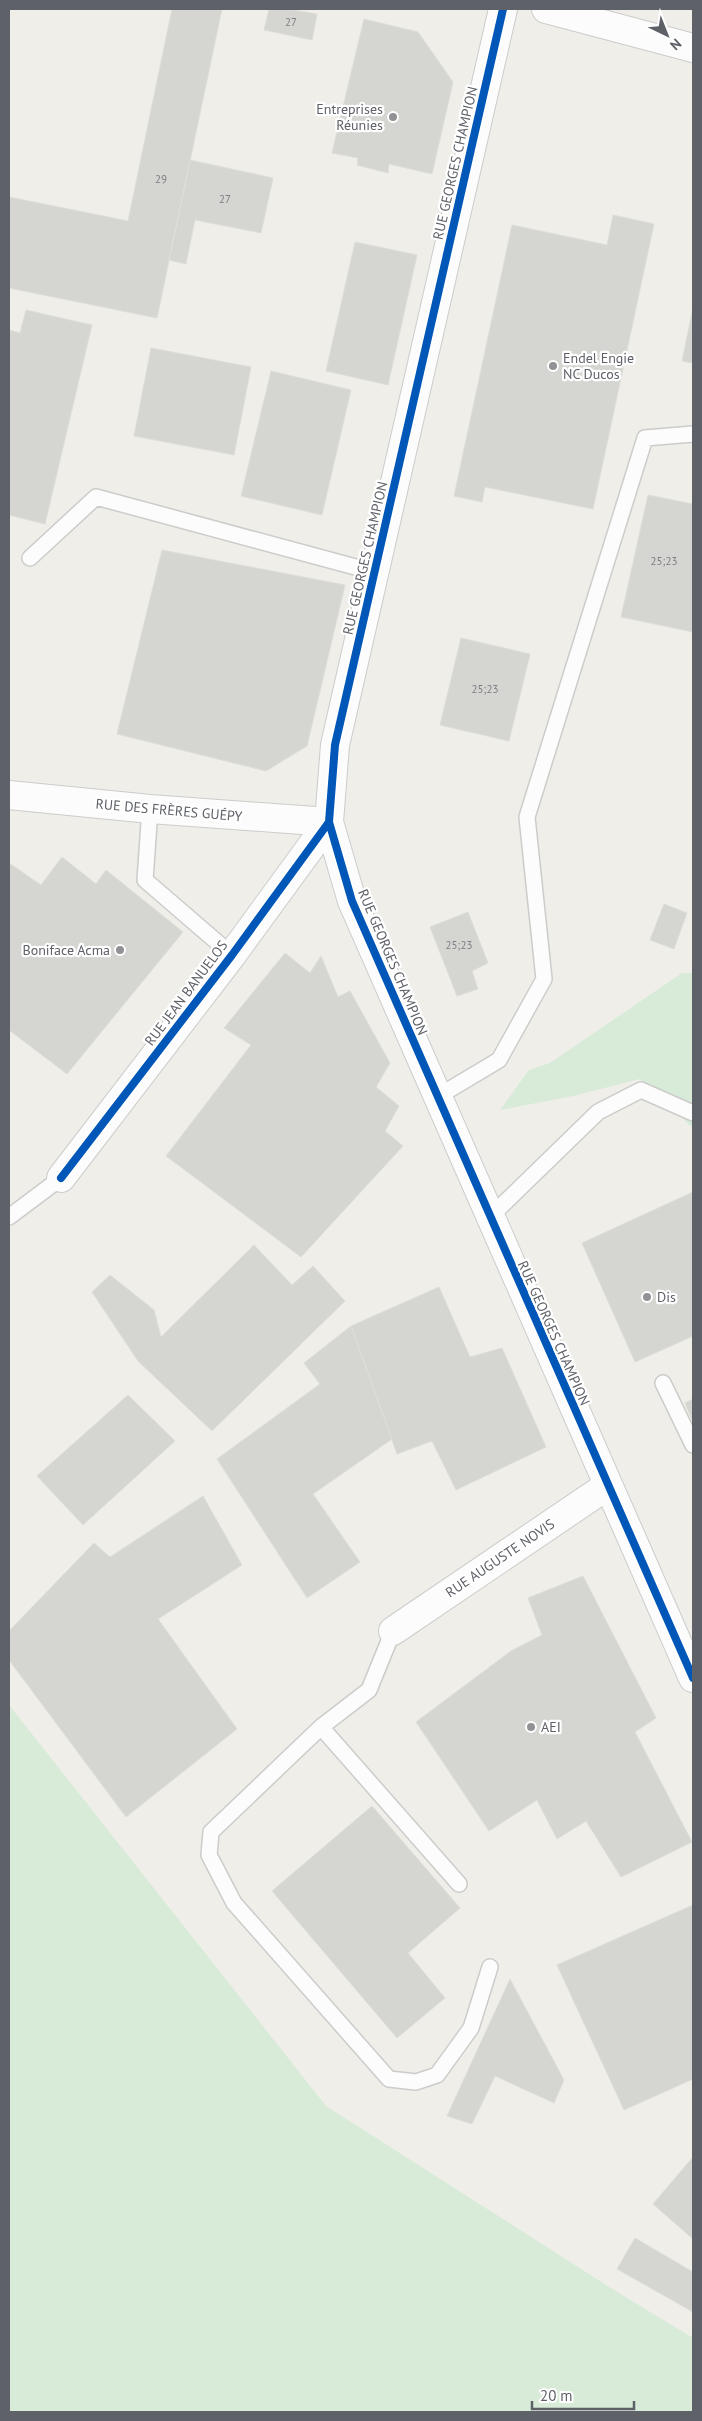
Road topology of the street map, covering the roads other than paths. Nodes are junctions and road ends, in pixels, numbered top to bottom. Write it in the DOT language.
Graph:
graph roads {
  1 [pos="503,9"];
  2 [pos="546,9"];
  3 [pos="693,48"];
  4 [pos="693,434"];
  5 [pos="30,558"];
  6 [pos="374,572"];
  7 [pos="9,795"];
  8 [pos="150,809"];
  9 [pos="329,822"];
  10 [pos="232,955"];
  11 [pos="437,1097"];
  12 [pos="693,1114"];
  13 [pos="61,1178"];
  14 [pos="9,1217"];
  15 [pos="490,1217"];
  16 [pos="663,1383"];
  17 [pos="693,1445"];
  18 [pos="607,1486"];
  19 [pos="393,1631"];
  20 [pos="693,1678"];
  21 [pos="321,1727"];
  22 [pos="459,1884"];
  23 [pos="490,1967"];
  1 -- 6 [label="street, RUE GEORGES CHAMPION"];
  2 -- 3 [label="street"];
  4 -- 11 [label="lane"];
  5 -- 6 [label="lane"];
  6 -- 9 [label="street, RUE GEORGES CHAMPION"];
  7 -- 8 [label="street, RUE DES FRÈRES GUÉPY"];
  8 -- 9 [label="street, RUE DES FRÈRES GUÉPY"];
  8 -- 10 [label="lane"];
  9 -- 10 [label="street, RUE JEAN BANUELOS"];
  9 -- 11 [label="street, RUE GEORGES CHAMPION"];
  10 -- 13 [label="street, RUE JEAN BANUELOS"];
  11 -- 15 [label="street, RUE GEORGES CHAMPION"];
  12 -- 15 [label="lane"];
  13 -- 14 [label="lane"];
  15 -- 18 [label="street, RUE GEORGES CHAMPION"];
  16 -- 17 [label="lane"];
  18 -- 19 [label="street, RUE AUGUSTE NOVIS"];
  18 -- 20 [label="street, RUE GEORGES CHAMPION"];
  19 -- 21 [label="lane"];
  21 -- 22 [label="lane"];
  21 -- 23 [label="lane"];
}
